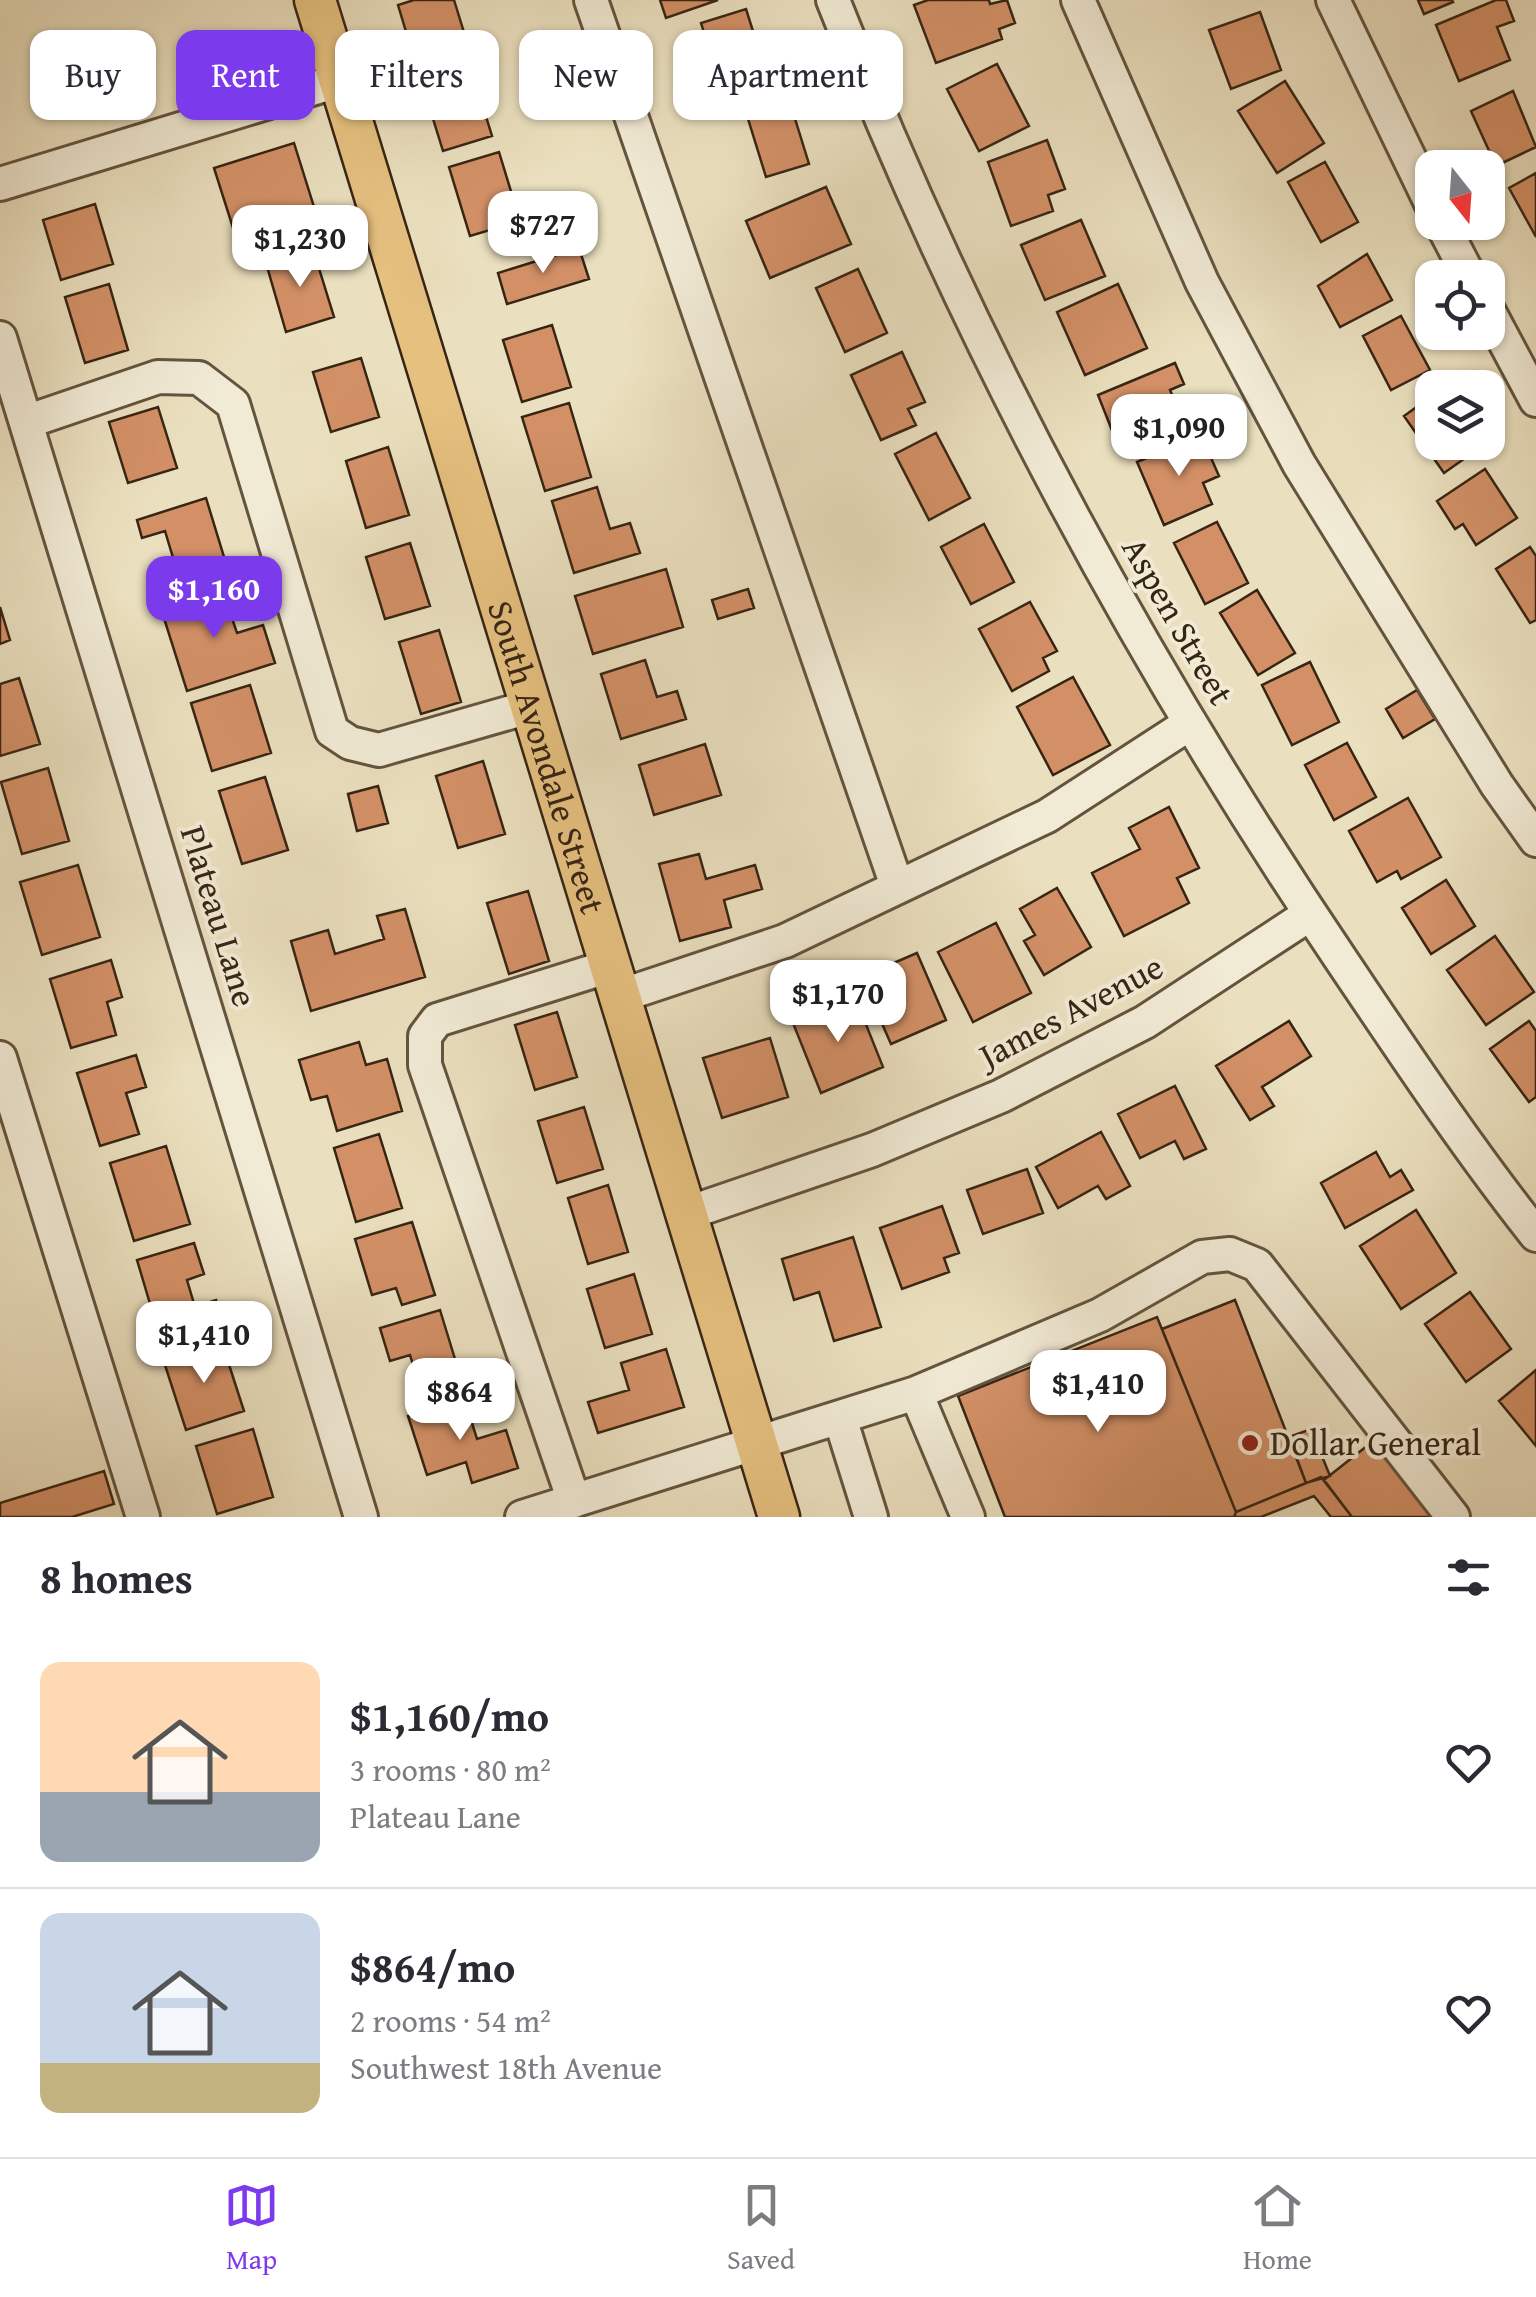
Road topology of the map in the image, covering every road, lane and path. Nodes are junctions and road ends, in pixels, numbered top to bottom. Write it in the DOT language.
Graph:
graph roads {
  1 [pos="316,0"];
  2 [pos="592,0"];
  3 [pos="833,0"];
  4 [pos="1078,0"];
  5 [pos="1333,0"];
  6 [pos="335,63"];
  7 [pos="335,82"];
  8 [pos="352,120"];
  9 [pos="1415,171"];
  10 [pos="0,184"];
  11 [pos="0,338"];
  12 [pos="1505,342"];
  13 [pos="1536,400"];
  14 [pos="26,422"];
  15 [pos="530,707"];
  16 [pos="1189,724"];
  17 [pos="1536,840"];
  18 [pos="896,886"];
  19 [pos="1310,914"];
  20 [pos="615,981"];
  21 [pos="0,1058"];
  22 [pos="688,1213"];
  23 [pos="1536,1234"];
  24 [pos="916,1393"];
  25 [pos="840,1418"];
  26 [pos="759,1444"];
  27 [pos="574,1501"];
  28 [pos="143,1517"];
  29 [pos="361,1517"];
  30 [pos="522,1517"];
  31 [pos="778,1517"];
  32 [pos="871,1517"];
  33 [pos="968,1517"];
  34 [pos="1453,1517"];
  1 -- 6 [label="main road, South Avondale Street"];
  2 -- 18 [label="street"];
  3 -- 16 [label="street, Aspen Street"];
  4 -- 17 [label="street"];
  5 -- 9 [label="street"];
  7 -- 10 [label="street"];
  8 -- 15 [label="main road, South Avondale Street"];
  11 -- 14 [label="street, Plateau Lane"];
  12 -- 13 [label="street"];
  14 -- 15 [label="street"];
  14 -- 29 [label="street, Plateau Lane"];
  15 -- 20 [label="main road, South Avondale Street"];
  16 -- 18 [label="street"];
  16 -- 19 [label="street, Aspen Street"];
  18 -- 20 [label="street"];
  19 -- 22 [label="street, James Avenue"];
  19 -- 23 [label="street, Aspen Street"];
  20 -- 22 [label="main road, South Avondale Street"];
  20 -- 27 [label="street"];
  21 -- 28 [label="street"];
  22 -- 26 [label="main road, South Avondale Street"];
  24 -- 25 [label="street"];
  24 -- 33 [label="street"];
  24 -- 34 [label="street"];
  25 -- 26 [label="street"];
  25 -- 32 [label="street"];
  26 -- 27 [label="street"];
  26 -- 31 [label="main road, South Avondale Street"];
  27 -- 30 [label="street"];
}
